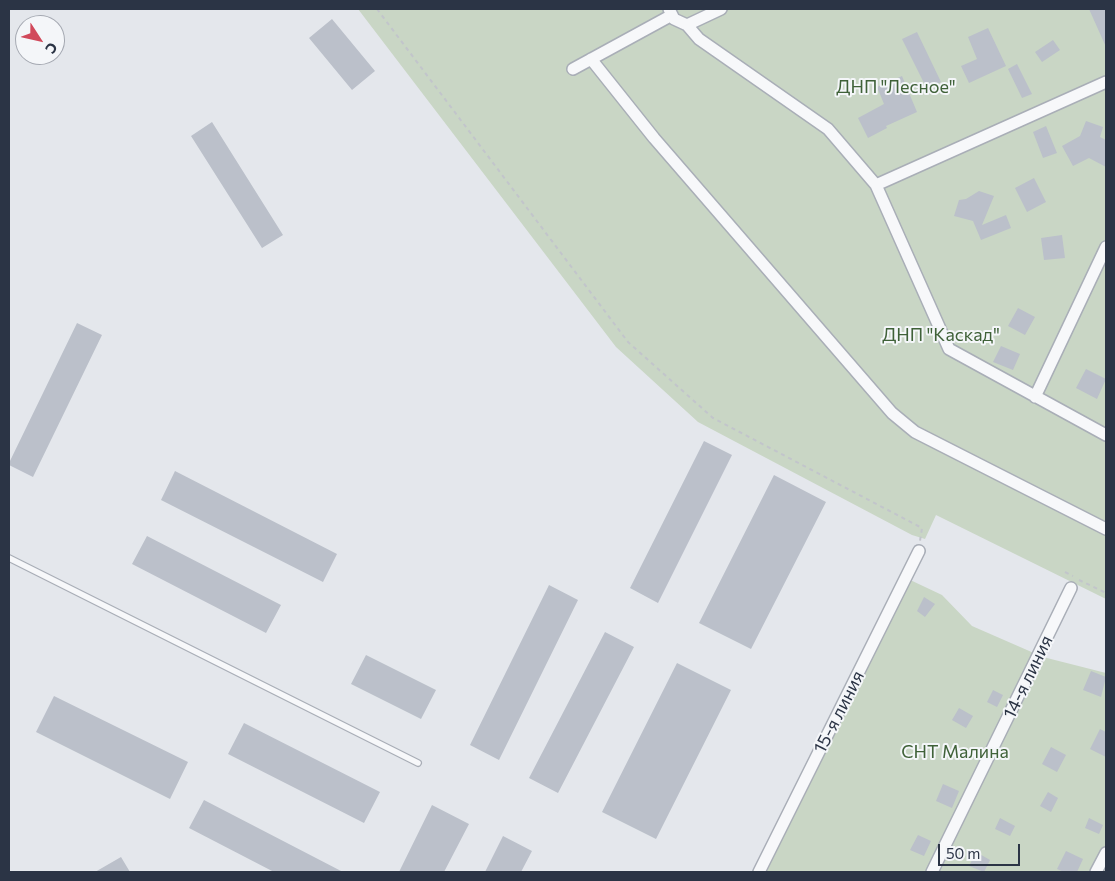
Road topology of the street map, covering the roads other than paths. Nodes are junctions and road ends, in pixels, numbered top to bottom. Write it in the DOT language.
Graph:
graph roads {
  1 [pos="721,9"];
  2 [pos="671,12"];
  3 [pos="687,25"];
  4 [pos="591,59"];
  5 [pos="573,69"];
  6 [pos="1106,82"];
  7 [pos="876,185"];
  8 [pos="1106,247"];
  9 [pos="1035,397"];
  10 [pos="1106,435"];
  11 [pos="1106,529"];
  12 [pos="919,551"];
  13 [pos="9,558"];
  14 [pos="1071,588"];
  15 [pos="418,763"];
  16 [pos="1106,852"];
  17 [pos="759,872"];
  18 [pos="932,872"];
  19 [pos="1096,872"];
  1 -- 3 [label="street"];
  2 -- 3 [label="street"];
  2 -- 4 [label="street"];
  3 -- 7 [label="street"];
  4 -- 5 [label="street"];
  4 -- 11 [label="street"];
  6 -- 7 [label="street"];
  7 -- 9 [label="street"];
  8 -- 9 [label="street"];
  9 -- 10 [label="street"];
  12 -- 17 [label="street, 15-я линия"];
  13 -- 15 [label="lane"];
  14 -- 18 [label="street, 14-я линия"];
  16 -- 19 [label="street"];
}
